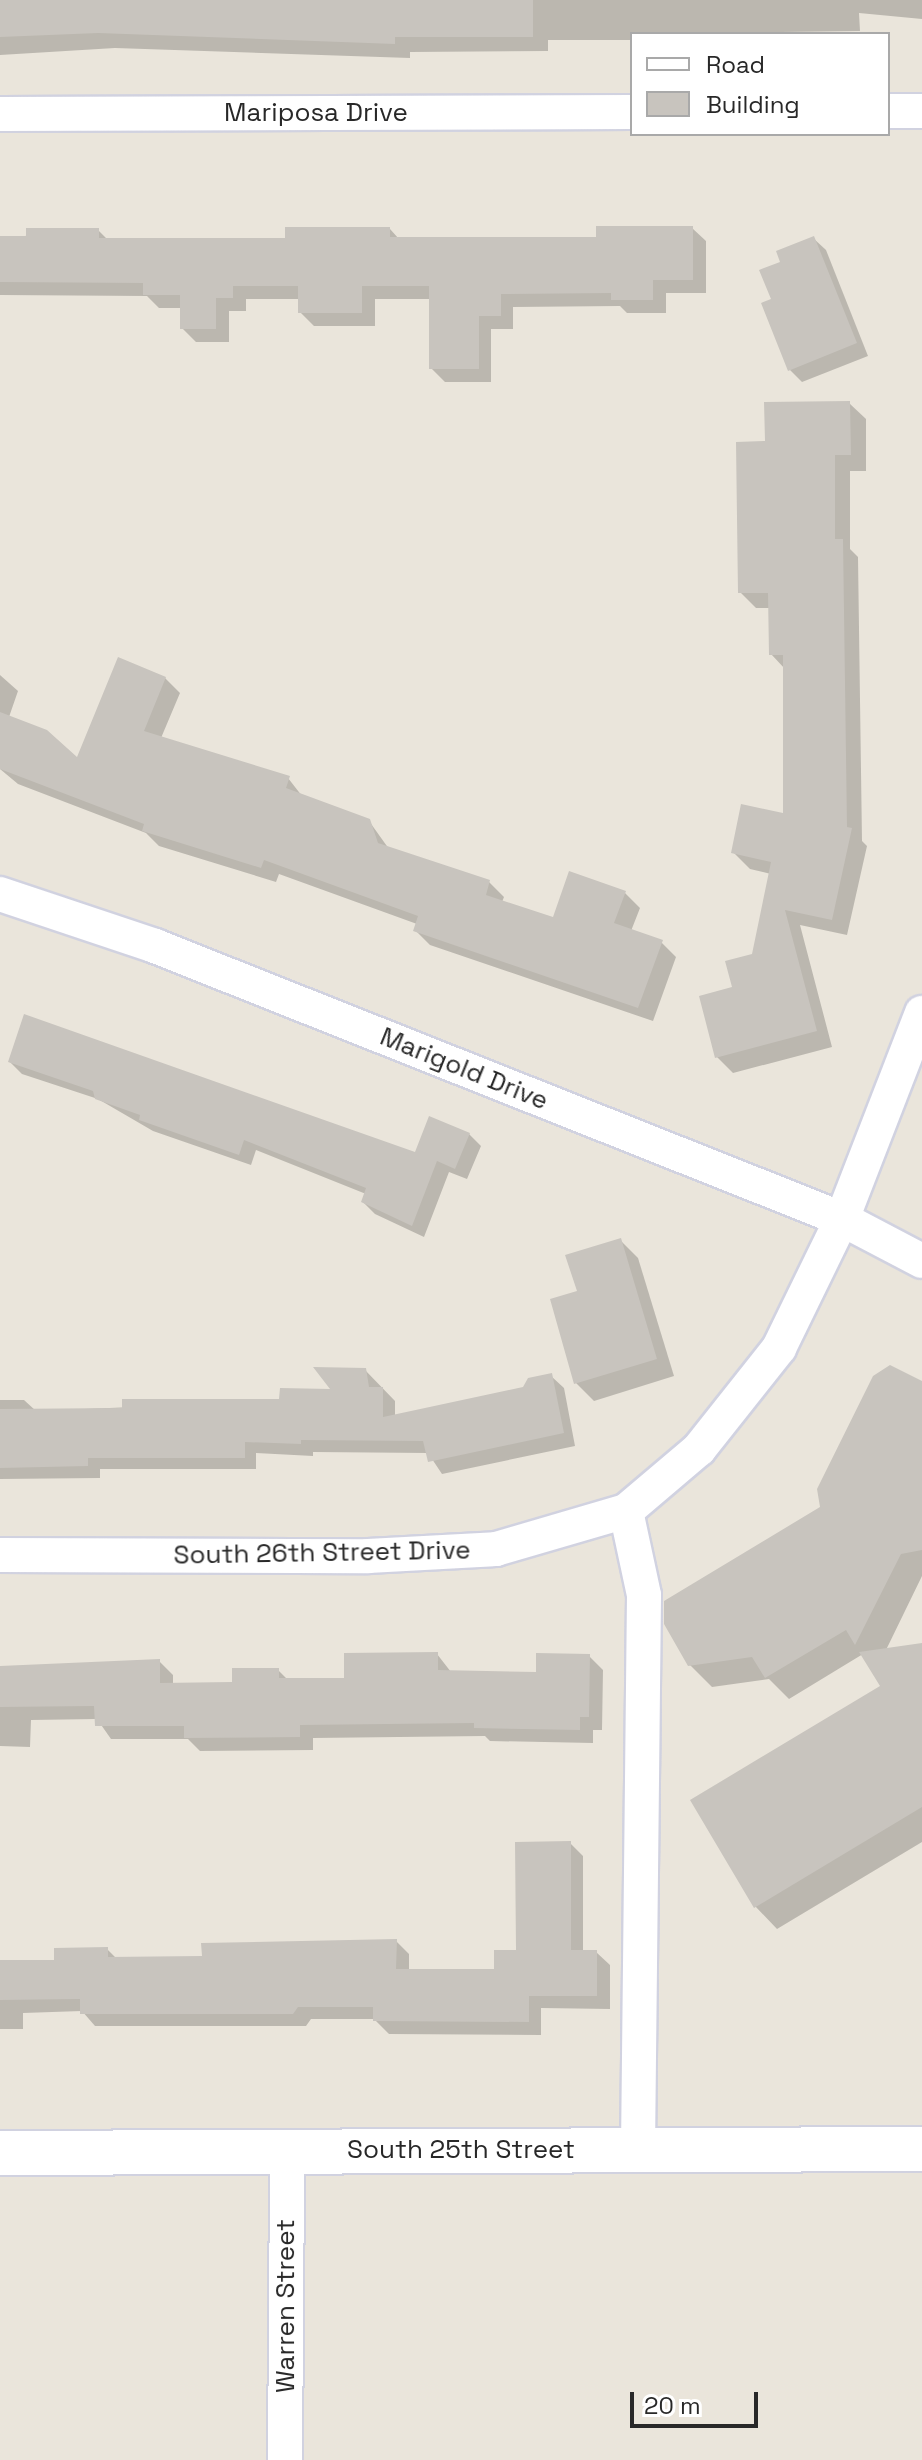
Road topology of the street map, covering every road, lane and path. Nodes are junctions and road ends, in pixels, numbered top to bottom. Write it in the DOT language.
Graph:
graph roads {
  1 [pos="890,111"];
  2 [pos="922,111"];
  3 [pos="630,112"];
  4 [pos="0,114"];
  5 [pos="0,894"];
  6 [pos="922,1013"];
  7 [pos="842,1219"];
  8 [pos="922,1261"];
  9 [pos="626,1511"];
  10 [pos="0,1555"];
  11 [pos="638,2149"];
  12 [pos="922,2149"];
  13 [pos="287,2152"];
  14 [pos="0,2153"];
  15 [pos="285,2460"];
  1 -- 2 [label="street"];
  3 -- 4 [label="street, Mariposa Drive"];
  5 -- 7 [label="street, Marigold Drive"];
  6 -- 7 [label="street, South 26th Street Drive"];
  7 -- 8 [label="street, Marigold Drive"];
  7 -- 9 [label="street, South 26th Street Drive"];
  9 -- 10 [label="street, South 26th Street Drive"];
  9 -- 11 [label="street"];
  11 -- 12 [label="main road, South 25th Street"];
  11 -- 13 [label="main road, South 25th Street"];
  13 -- 14 [label="main road, South 25th Street"];
  13 -- 15 [label="street, Warren Street"];
}
